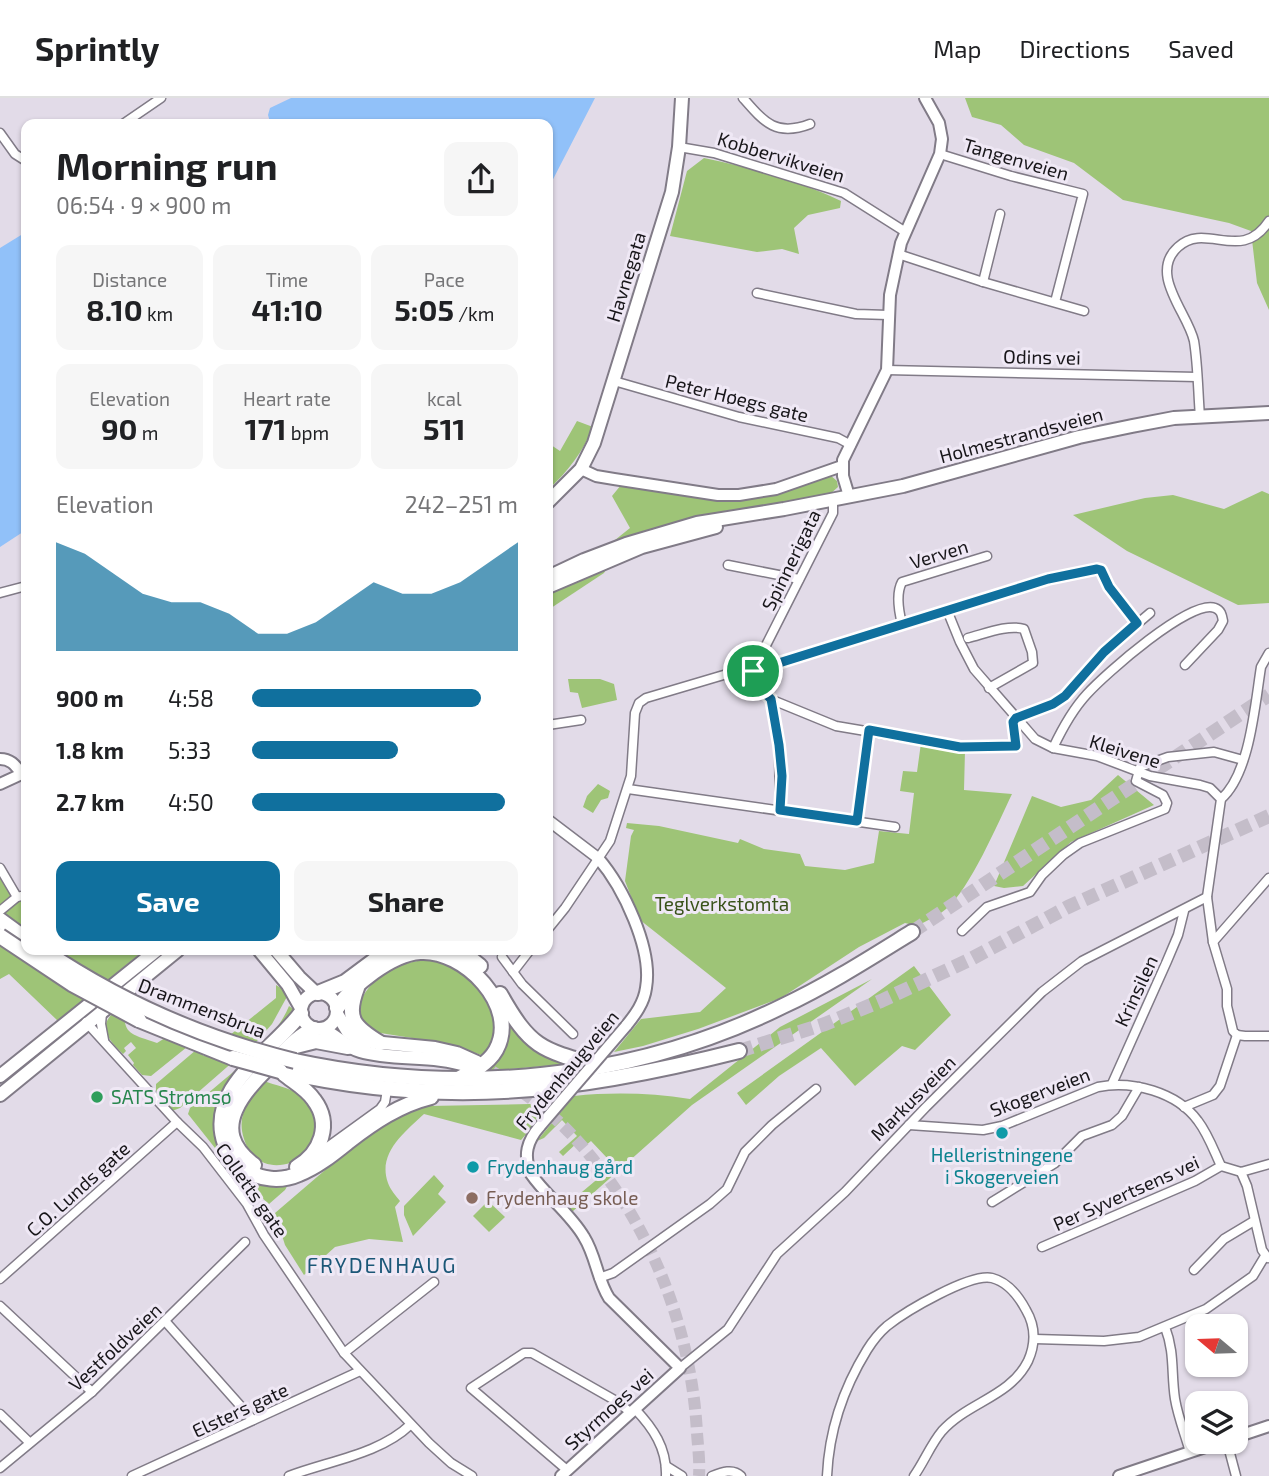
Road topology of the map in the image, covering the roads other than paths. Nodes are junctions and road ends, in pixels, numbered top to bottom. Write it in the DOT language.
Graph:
graph roads {
  1 [pos="161,98"];
  2 [pos="682,98"];
  3 [pos="743,98"];
  4 [pos="925,98"];
  5 [pos="130,119"];
  6 [pos="810,124"];
  7 [pos="0,132"];
  8 [pos="679,146"];
  9 [pos="940,154"];
  10 [pos="21,157"];
  11 [pos="1000,214"];
  12 [pos="1269,221"];
  13 [pos="904,231"];
  14 [pos="898,254"];
  15 [pos="983,282"];
  16 [pos="757,293"];
  17 [pos="1055,302"];
  18 [pos="1084,311"];
  19 [pos="888,315"];
  20 [pos="887,370"];
  21 [pos="1197,377"];
  22 [pos="614,381"];
  23 [pos="1269,413"];
  24 [pos="1200,417"];
  25 [pos="851,445"];
  26 [pos="583,466"];
  27 [pos="842,466"];
  28 [pos="849,496"];
  29 [pos="553,497"];
  30 [pos="833,500"];
  31 [pos="784,509"];
  32 [pos="987,556"];
  33 [pos="728,565"];
  34 [pos="553,576"];
  35 [pos="799,579"];
  36 [pos="553,585"];
  37 [pos="21,587"];
  38 [pos="0,593"];
  39 [pos="947,610"];
  40 [pos="1150,613"];
  41 [pos="1137,623"];
  42 [pos="901,624"];
  43 [pos="968,638"];
  44 [pos="1269,653"];
  45 [pos="1185,665"];
  46 [pos="753,671"];
  47 [pos="989,688"];
  48 [pos="771,699"];
  49 [pos="1016,718"];
  50 [pos="578,720"];
  51 [pos="553,725"];
  52 [pos="869,730"];
  53 [pos="1051,748"];
  54 [pos="0,759"];
  55 [pos="1243,760"];
  56 [pos="21,770"];
  57 [pos="1138,771"];
  58 [pos="21,774"];
  59 [pos="0,784"];
  60 [pos="628,789"];
  61 [pos="1221,799"];
  62 [pos="780,810"];
  63 [pos="857,821"];
  64 [pos="553,824"];
  65 [pos="895,827"];
  66 [pos="598,858"];
  67 [pos="0,868"];
  68 [pos="1269,877"];
  69 [pos="21,895"];
  70 [pos="21,897"];
  71 [pos="1207,897"];
  72 [pos="0,911"];
  73 [pos="1184,911"];
  74 [pos="0,920"];
  75 [pos="553,922"];
  76 [pos="962,931"];
  77 [pos="912,932"];
  78 [pos="21,935"];
  79 [pos="0,936"];
  80 [pos="1213,942"];
  81 [pos="21,950"];
  82 [pos="28,955"];
  83 [pos="51,955"];
  84 [pos="151,955"];
  85 [pos="172,955"];
  86 [pos="263,955"];
  87 [pos="280,955"];
  88 [pos="381,955"];
  89 [pos="408,955"];
  90 [pos="444,955"];
  91 [pos="466,955"];
  92 [pos="526,955"];
  93 [pos="502,957"];
  94 [pos="513,972"];
  95 [pos="358,987"];
  96 [pos="317,993"];
  97 [pos="301,1010"];
  98 [pos="337,1011"];
  99 [pos="79,1012"];
  100 [pos="102,1013"];
  101 [pos="87,1024"];
  102 [pos="318,1029"];
  103 [pos="573,1034"];
  104 [pos="1237,1035"];
  105 [pos="1269,1036"];
  106 [pos="104,1040"];
  107 [pos="380,1043"];
  108 [pos="348,1047"];
  109 [pos="288,1048"];
  110 [pos="739,1051"];
  111 [pos="602,1067"];
  112 [pos="285,1074"];
  113 [pos="0,1076"];
  114 [pos="453,1081"];
  115 [pos="1112,1084"];
  116 [pos="1139,1087"];
  117 [pos="387,1090"];
  118 [pos="816,1090"];
  119 [pos="444,1093"];
  120 [pos="0,1095"];
  121 [pos="1184,1107"];
  122 [pos="177,1122"];
  123 [pos="909,1125"];
  124 [pos="310,1158"];
  125 [pos="1269,1164"];
  126 [pos="1221,1166"];
  127 [pos="1241,1171"];
  128 [pos="992,1202"];
  129 [pos="1254,1221"];
  130 [pos="245,1242"];
  131 [pos="1042,1247"];
  132 [pos="1267,1257"];
  133 [pos="1194,1270"];
  134 [pos="599,1278"];
  135 [pos="0,1279"];
  136 [pos="434,1282"];
  137 [pos="0,1306"];
  138 [pos="165,1321"];
  139 [pos="1165,1328"];
  140 [pos="1035,1339"];
  141 [pos="344,1353"];
  142 [pos="681,1368"];
  143 [pos="360,1371"];
  144 [pos="92,1392"];
  145 [pos="633,1411"];
  146 [pos="0,1414"];
  147 [pos="253,1420"];
  148 [pos="410,1425"];
  149 [pos="1269,1426"];
  150 [pos="1248,1433"];
  151 [pos="1185,1435"];
  152 [pos="29,1442"];
  153 [pos="1185,1454"];
  154 [pos="1230,1454"];
  155 [pos="666,1466"];
  156 [pos="0,1468"];
  157 [pos="564,1473"];
  158 [pos="132,1476"];
  159 [pos="289,1476"];
  160 [pos="472,1476"];
  161 [pos="666,1476"];
  162 [pos="682,1476"];
  163 [pos="712,1476"];
  164 [pos="741,1476"];
  165 [pos="827,1476"];
  166 [pos="914,1476"];
  167 [pos="1119,1476"];
  168 [pos="1236,1476"];
  1 -- 5 [label="street"];
  2 -- 8 [label="main road, Havnegata"];
  3 -- 6 [label="street"];
  4 -- 9 [label="main road"];
  7 -- 10 [label="street"];
  8 -- 13 [label="street, Kobbervikveien"];
  8 -- 22 [label="main road, Havnegata"];
  9 -- 13 [label="main road"];
  9 -- 17 [label="street, Tangenveien"];
  11 -- 15 [label="street"];
  12 -- 21 [label="street"];
  13 -- 14 [label="main road"];
  14 -- 15 [label="street"];
  14 -- 19 [label="main road"];
  15 -- 17 [label="street"];
  16 -- 19 [label="street"];
  17 -- 18 [label="street"];
  19 -- 20 [label="main road"];
  20 -- 21 [label="street, Odins vei"];
  20 -- 25 [label="main road"];
  21 -- 24 [label="street"];
  22 -- 25 [label="street, Peter Høegs gate"];
  22 -- 26 [label="main road, Havnegata"];
  23 -- 24 [label="main road, Holmestrandsveien"];
  24 -- 28 [label="main road, Holmestrandsveien"];
  25 -- 27 [label="main road"];
  26 -- 27 [label="main road"];
  26 -- 29 [label="main road"];
  27 -- 28 [label="main road"];
  28 -- 30 [label="main road, Holmestrandsveien"];
  30 -- 31 [label="main road, Holmestrandsveien"];
  30 -- 35 [label="street, Spinnerigata"];
  31 -- 34 [label="main road, Holmestrandsveien"];
  31 -- 36 [label="main road, Holmestrandsveien"];
  32 -- 42 [label="street, Verven"];
  33 -- 35 [label="street"];
  35 -- 46 [label="street, Spinnerigata"];
  37 -- 38 [label="street"];
  39 -- 41 [label="street"];
  39 -- 42 [label="street"];
  39 -- 47 [label="street, Kleivene"];
  40 -- 41 [label="street"];
  41 -- 49 [label="street"];
  42 -- 46 [label="street"];
  43 -- 47 [label="street"];
  44 -- 55 [label="street"];
  45 -- 53 [label="street"];
  46 -- 48 [label="street"];
  46 -- 60 [label="street"];
  47 -- 49 [label="street, Kleivene"];
  48 -- 52 [label="street"];
  48 -- 62 [label="street"];
  49 -- 52 [label="street"];
  49 -- 53 [label="street, Kleivene"];
  50 -- 51 [label="street"];
  52 -- 63 [label="street"];
  53 -- 57 [label="street, Kleivene"];
  54 -- 56 [label="main road"];
  55 -- 57 [label="street"];
  55 -- 61 [label="street"];
  57 -- 61 [label="street, Kleivene"];
  57 -- 76 [label="street"];
  58 -- 59 [label="main road"];
  60 -- 62 [label="street"];
  60 -- 66 [label="street"];
  61 -- 71 [label="street"];
  62 -- 63 [label="street"];
  63 -- 65 [label="street"];
  64 -- 66 [label="street, Frydenhaugveien"];
  66 -- 75 [label="street"];
  66 -- 134 [label="main road, Frydenhaugveien, bridge"];
  67 -- 69 [label="street"];
  68 -- 80 [label="street"];
  70 -- 72 [label="street"];
  71 -- 73 [label="street, Markusveien"];
  71 -- 80 [label="street"];
  73 -- 115 [label="street, Krinsilen"];
  73 -- 123 [label="street, Markusveien"];
  74 -- 78 [label="highway"];
  77 -- 111 [label="highway, Drammensbrua"];
  79 -- 81 [label="highway, Drammensbrua, bridge"];
  80 -- 104 [label="street"];
  82 -- 112 [label="highway, Drammensbrua, bridge"];
  83 -- 114 [label="highway, Drammensbrua, bridge"];
  84 -- 99 [label="main road"];
  85 -- 100 [label="main road"];
  86 -- 97 [label="main road"];
  87 -- 96 [label="main road"];
  88 -- 96 [label="highway"];
  89 -- 95 [label="highway"];
  90 -- 114 [label="highway"];
  91 -- 111 [label="highway"];
  92 -- 94 [label="street"];
  93 -- 94 [label="street"];
  94 -- 103 [label="street"];
  95 -- 98 [label="highway"];
  95 -- 107 [label="highway"];
  96 -- 97 [label="main road"];
  96 -- 98 [label="main road"];
  97 -- 102 [label="main road"];
  97 -- 119 [label="highway"];
  98 -- 102 [label="main road"];
  98 -- 107 [label="main road"];
  99 -- 101 [label="street, Colletts gate"];
  99 -- 113 [label="main road"];
  100 -- 101 [label="main road"];
  100 -- 106 [label="street"];
  101 -- 106 [label="street, Colletts gate"];
  101 -- 120 [label="main road"];
  102 -- 108 [label="main road"];
  102 -- 109 [label="highway"];
  104 -- 105 [label="street"];
  104 -- 121 [label="street"];
  106 -- 122 [label="street, Colletts gate"];
  107 -- 108 [label="main road"];
  108 -- 109 [label="highway"];
  109 -- 124 [label="highway"];
  110 -- 119 [label="highway"];
  111 -- 114 [label="highway, Drammensbrua"];
  112 -- 117 [label="highway, Drammensbrua"];
  112 -- 124 [label="highway"];
  115 -- 116 [label="street, Skogerveien"];
  115 -- 123 [label="street, Skogerveien"];
  116 -- 121 [label="street, Skogerveien"];
  116 -- 128 [label="street"];
  117 -- 119 [label="highway, Drammensbrua"];
  117 -- 124 [label="street"];
  118 -- 134 [label="street"];
  121 -- 126 [label="street, Skogerveien"];
  122 -- 135 [label="street, C.O. Lunds gate"];
  122 -- 141 [label="street, Colletts gate"];
  123 -- 142 [label="street, Markusveien"];
  125 -- 127 [label="street"];
  126 -- 127 [label="street"];
  126 -- 131 [label="street, Per Syvertsens vei"];
  127 -- 129 [label="street"];
  129 -- 132 [label="street"];
  129 -- 133 [label="street"];
  130 -- 138 [label="street, Vestfoldveien"];
  132 -- 139 [label="street"];
  134 -- 142 [label="main road, Frydenhaugveien"];
  136 -- 141 [label="street"];
  137 -- 144 [label="street"];
  138 -- 144 [label="street, Vestfoldveien"];
  138 -- 147 [label="street"];
  139 -- 140 [label="street"];
  139 -- 151 [label="street"];
  140 -- 165 [label="street"];
  140 -- 166 [label="street"];
  141 -- 143 [label="street, Colletts gate"];
  142 -- 145 [label="main road, Styrmoes vei"];
  143 -- 147 [label="street, Elsters gate"];
  143 -- 148 [label="street, Colletts gate"];
  144 -- 152 [label="street, Vestfoldveien"];
  145 -- 155 [label="street"];
  145 -- 157 [label="main road, Styrmoes vei"];
  145 -- 157 [label="street"];
  146 -- 152 [label="street"];
  147 -- 158 [label="street, Elsters gate"];
  148 -- 159 [label="street"];
  148 -- 160 [label="street, Colletts gate"];
  149 -- 150 [label="main road"];
  152 -- 156 [label="street, Vestfoldveien"];
  153 -- 167 [label="main road"];
  154 -- 168 [label="street"];
  155 -- 161 [label="street"];
  155 -- 162 [label="street"];
  163 -- 164 [label="street"];
}
